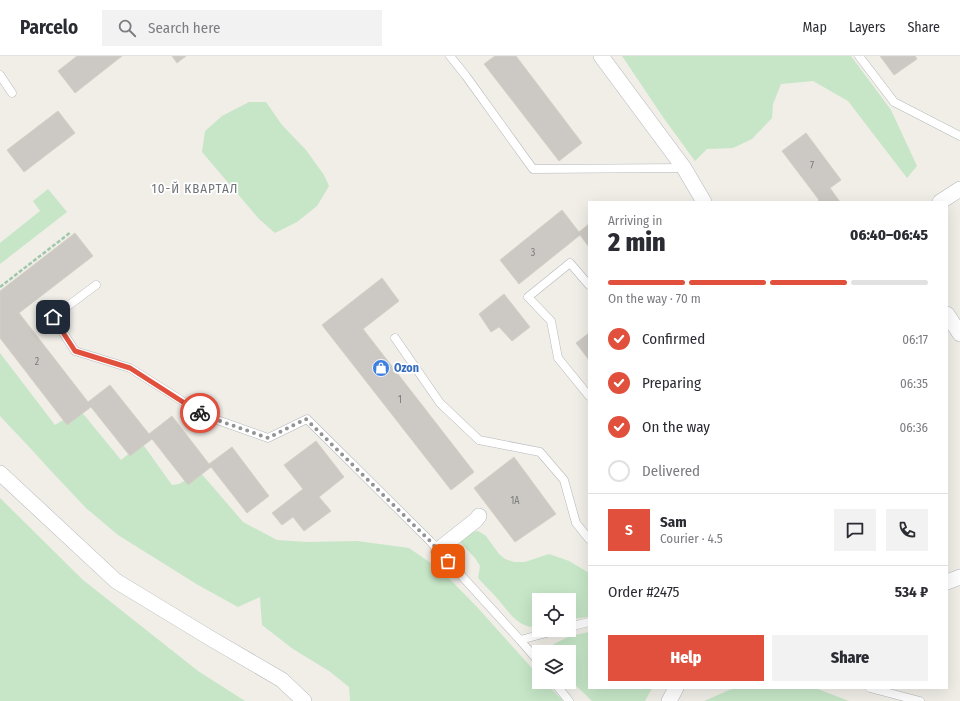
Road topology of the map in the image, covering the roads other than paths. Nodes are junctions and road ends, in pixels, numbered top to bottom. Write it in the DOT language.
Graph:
graph roads {
  1 [pos="450,56"];
  2 [pos="601,56"];
  3 [pos="859,56"];
  4 [pos="0,75"];
  5 [pos="12,93"];
  6 [pos="960,136"];
  7 [pos="684,168"];
  8 [pos="960,189"];
  9 [pos="703,201"];
  10 [pos="942,201"];
  11 [pos="588,284"];
  12 [pos="96,285"];
  13 [pos="948,316"];
  14 [pos="960,334"];
  15 [pos="395,338"];
  16 [pos="588,395"];
  17 [pos="0,473"];
  18 [pos="479,516"];
  19 [pos="588,538"];
  20 [pos="438,550"];
  21 [pos="960,577"];
  22 [pos="948,582"];
  23 [pos="588,622"];
  24 [pos="576,625"];
  25 [pos="532,637"];
  26 [pos="520,640"];
  27 [pos="532,654"];
  28 [pos="560,689"];
  29 [pos="675,689"];
  30 [pos="874,689"];
  31 [pos="304,701"];
  32 [pos="569,701"];
  33 [pos="669,701"];
  34 [pos="920,701"];
  1 -- 7 [label="lane"];
  2 -- 7 [label="street"];
  3 -- 6 [label="lane"];
  4 -- 5 [label="lane"];
  7 -- 9 [label="street"];
  8 -- 10 [label="street"];
  11 -- 16 [label="lane"];
  12 -- 20 [label="lane"];
  13 -- 14 [label="street"];
  15 -- 19 [label="lane"];
  17 -- 31 [label="street"];
  18 -- 20 [label="street"];
  20 -- 26 [label="lane"];
  21 -- 22 [label="street"];
  23 -- 24 [label="lane"];
  25 -- 26 [label="lane"];
  26 -- 27 [label="lane"];
  28 -- 32 [label="lane"];
  29 -- 33 [label="street"];
  30 -- 34 [label="lane"];
}
